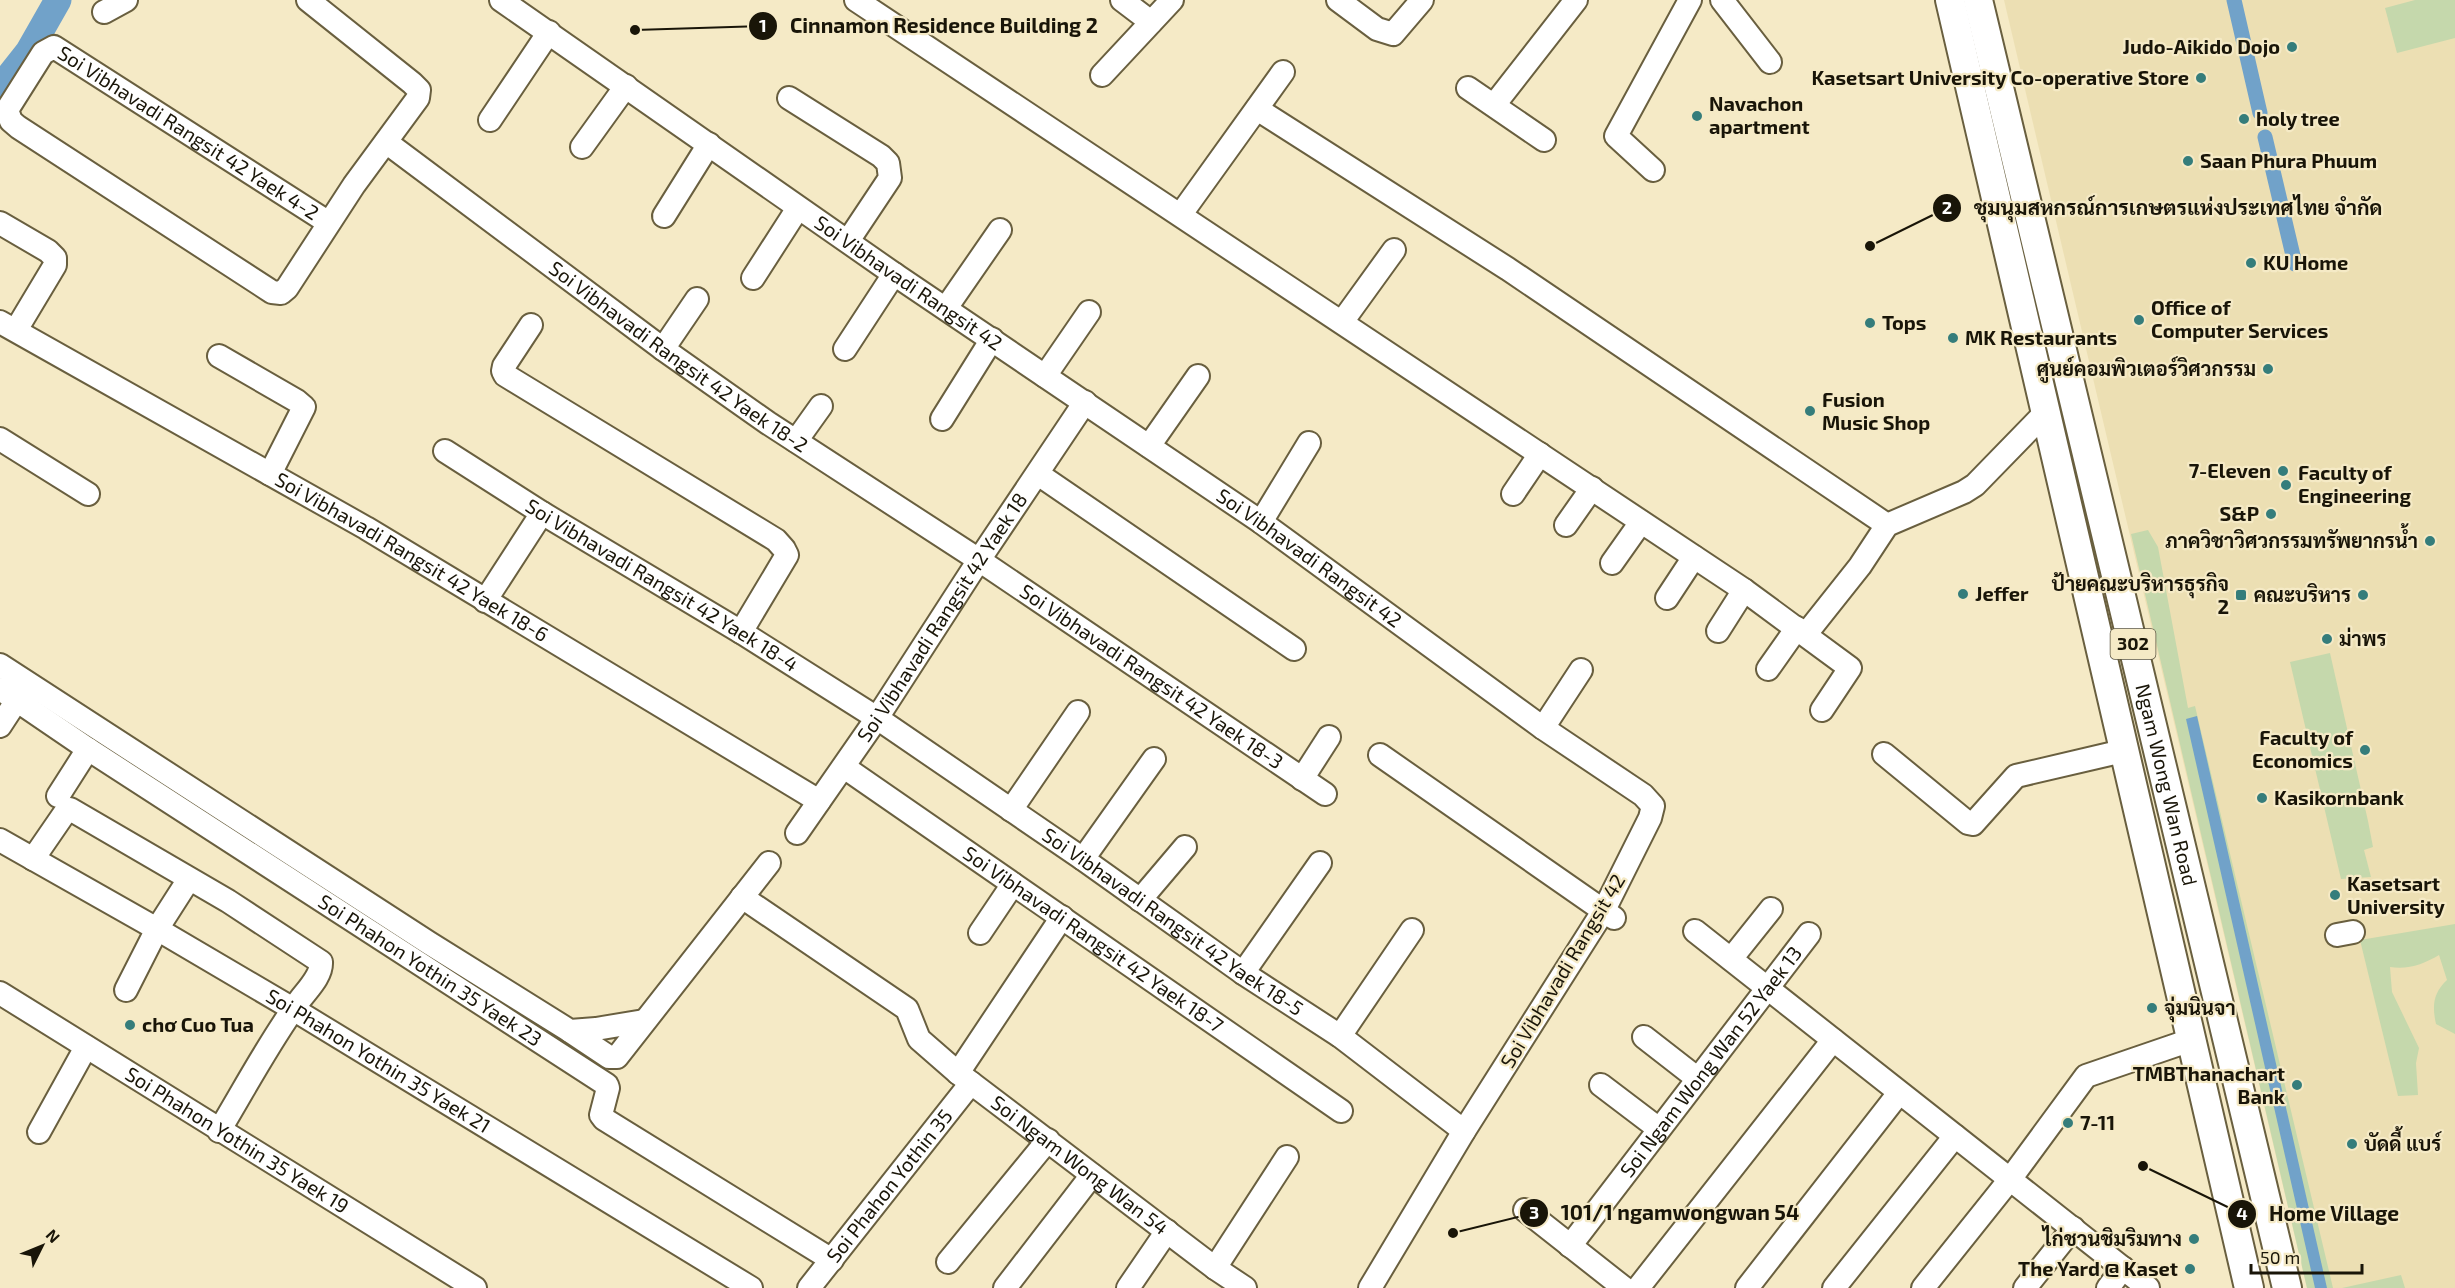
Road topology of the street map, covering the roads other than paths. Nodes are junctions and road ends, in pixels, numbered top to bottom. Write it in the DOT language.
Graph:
graph roads {
  1 [pos="126,0"];
  2 [pos="308,0"];
  3 [pos="501,0"];
  4 [pos="856,0"];
  5 [pos="1122,0"];
  6 [pos="1173,0"];
  7 [pos="1338,0"];
  8 [pos="1422,0"];
  9 [pos="1576,0"];
  10 [pos="1689,0"];
  11 [pos="1722,0"];
  12 [pos="1950,0"];
  13 [pos="1978,0"];
  14 [pos="104,12"];
  15 [pos="1151,22"];
  16 [pos="549,32"];
  17 [pos="1770,62"];
  18 [pos="1283,72"];
  19 [pos="1102,75"];
  20 [pos="626,86"];
  21 [pos="1468,88"];
  22 [pos="789,98"];
  23 [pos="1494,105"];
  24 [pos="1257,110"];
  25 [pos="490,120"];
  26 [pos="1544,140"];
  27 [pos="386,142"];
  28 [pos="709,144"];
  29 [pos="582,147"];
  30 [pos="1653,170"];
  31 [pos="798,208"];
  32 [pos="1181,214"];
  33 [pos="664,216"];
  34 [pos="329,223"];
  35 [pos="0,224"];
  36 [pos="1000,230"];
  37 [pos="848,241"];
  38 [pos="1394,250"];
  39 [pos="894,274"];
  40 [pos="753,279"];
  41 [pos="697,299"];
  42 [pos="946,308"];
  43 [pos="1089,312"];
  44 [pos="1342,322"];
  45 [pos="531,325"];
  46 [pos="8,326"];
  47 [pos="992,339"];
  48 [pos="663,349"];
  49 [pos="845,349"];
  50 [pos="219,356"];
  51 [pos="1045,376"];
  52 [pos="1198,376"];
  53 [pos="1085,402"];
  54 [pos="821,406"];
  55 [pos="2046,411"];
  56 [pos="942,419"];
  57 [pos="0,439"];
  58 [pos="796,441"];
  59 [pos="1309,443"];
  60 [pos="1149,446"];
  61 [pos="446,451"];
  62 [pos="1540,454"];
  63 [pos="270,474"];
  64 [pos="1038,474"];
  65 [pos="1592,489"];
  66 [pos="88,494"];
  67 [pos="1513,494"];
  68 [pos="542,513"];
  69 [pos="1261,522"];
  70 [pos="1641,522"];
  71 [pos="1566,525"];
  72 [pos="1887,525"];
  73 [pos="1694,557"];
  74 [pos="979,560"];
  75 [pos="1612,563"];
  76 [pos="1744,590"];
  77 [pos="1667,598"];
  78 [pos="485,601"];
  79 [pos="1718,631"];
  80 [pos="1801,631"];
  81 [pos="741,632"];
  82 [pos="1294,649"];
  83 [pos="0,665"];
  84 [pos="1768,669"];
  85 [pos="1581,670"];
  86 [pos="8,694"];
  87 [pos="1822,710"];
  88 [pos="1078,712"];
  89 [pos="877,718"];
  90 [pos="0,726"];
  91 [pos="1543,728"];
  92 [pos="1329,737"];
  93 [pos="88,749"];
  94 [pos="2123,751"];
  95 [pos="1884,754"];
  96 [pos="1380,755"];
  97 [pos="1154,759"];
  98 [pos="844,767"];
  99 [pos="1302,779"];
  100 [pos="1325,794"];
  101 [pos="58,796"];
  102 [pos="819,801"];
  103 [pos="1011,810"];
  104 [pos="797,833"];
  105 [pos="0,840"];
  106 [pos="1185,848"];
  107 [pos="33,859"];
  108 [pos="1083,859"];
  109 [pos="769,863"];
  110 [pos="1320,864"];
  111 [pos="189,879"];
  112 [pos="1013,884"];
  113 [pos="742,897"];
  114 [pos="1140,900"];
  115 [pos="1771,909"];
  116 [pos="1609,914"];
  117 [pos="1062,917"];
  118 [pos="157,929"];
  119 [pos="1413,930"];
  120 [pos="1695,930"];
  121 [pos="981,933"];
  122 [pos="1809,934"];
  123 [pos="1731,959"];
  124 [pos="1243,973"];
  125 [pos="1767,988"];
  126 [pos="126,990"];
  127 [pos="0,993"];
  128 [pos="293,1010"];
  129 [pos="644,1021"];
  130 [pos="570,1031"];
  131 [pos="1340,1036"];
  132 [pos="1644,1037"];
  133 [pos="1833,1040"];
  134 [pos="2192,1040"];
  135 [pos="87,1047"];
  136 [pos="965,1078"];
  137 [pos="1698,1078"];
  138 [pos="1601,1085"];
  139 [pos="1899,1093"];
  140 [pos="1341,1111"];
  141 [pos="1659,1129"];
  142 [pos="219,1131"];
  143 [pos="1464,1131"];
  144 [pos="39,1132"];
  145 [pos="1955,1136"];
  146 [pos="1048,1140"];
  147 [pos="1287,1157"];
  148 [pos="1092,1175"];
  149 [pos="2011,1178"];
  150 [pos="1525,1210"];
  151 [pos="2073,1228"];
  152 [pos="1167,1231"];
  153 [pos="1570,1246"];
  154 [pos="832,1260"];
  155 [pos="948,1262"];
  156 [pos="1215,1268"];
  157 [pos="2123,1268"];
  158 [pos="475,1288"];
  159 [pos="751,1288"];
  160 [pos="809,1288"];
  161 [pos="1005,1288"];
  162 [pos="1128,1288"];
  163 [pos="1245,1288"];
  164 [pos="1370,1288"];
  165 [pos="1624,1288"];
  166 [pos="1638,1288"];
  167 [pos="1747,1288"];
  168 [pos="1834,1288"];
  169 [pos="1923,1288"];
  170 [pos="2025,1288"];
  171 [pos="2108,1288"];
  172 [pos="2148,1288"];
  173 [pos="2249,1288"];
  174 [pos="2287,1288"];
  1 -- 14 [label="street"];
  2 -- 27 [label="street"];
  3 -- 16 [label="street, Soi Vibhavadi Rangsit 42"];
  4 -- 32 [label="street"];
  5 -- 15 [label="street"];
  6 -- 15 [label="street"];
  7 -- 8 [label="street"];
  9 -- 23 [label="street"];
  10 -- 30 [label="street"];
  11 -- 17 [label="street"];
  12 -- 55 [label="main road, Ngam Wong Wan Road / 302"];
  13 -- 174 [label="main road, Ngam Wong Wan Road / 302"];
  15 -- 19 [label="street"];
  16 -- 20 [label="street, Soi Vibhavadi Rangsit 42"];
  16 -- 25 [label="street"];
  18 -- 24 [label="street"];
  20 -- 28 [label="street, Soi Vibhavadi Rangsit 42"];
  20 -- 29 [label="street"];
  21 -- 23 [label="street"];
  22 -- 37 [label="street"];
  23 -- 26 [label="street"];
  24 -- 32 [label="street"];
  24 -- 72 [label="street"];
  27 -- 34 [label="street"];
  27 -- 48 [label="street, Soi Vibhavadi Rangsit 42 Yaek 18-2"];
  28 -- 31 [label="street, Soi Vibhavadi Rangsit 42"];
  28 -- 33 [label="street"];
  31 -- 37 [label="street, Soi Vibhavadi Rangsit 42"];
  31 -- 40 [label="street"];
  32 -- 44 [label="street"];
  34 -- 34 [label="street, Soi Vibhavadi Rangsit 42 Yaek 4-2"];
  35 -- 46 [label="street"];
  36 -- 42 [label="street"];
  37 -- 39 [label="street, Soi Vibhavadi Rangsit 42"];
  38 -- 44 [label="street"];
  39 -- 42 [label="street, Soi Vibhavadi Rangsit 42"];
  39 -- 49 [label="street"];
  41 -- 48 [label="street"];
  42 -- 47 [label="street, Soi Vibhavadi Rangsit 42"];
  43 -- 51 [label="street"];
  44 -- 62 [label="street"];
  45 -- 81 [label="street"];
  46 -- 63 [label="street, Soi Vibhavadi Rangsit 42 Yaek 18-6"];
  47 -- 51 [label="street, Soi Vibhavadi Rangsit 42"];
  47 -- 56 [label="street"];
  48 -- 58 [label="street, Soi Vibhavadi Rangsit 42 Yaek 18-2"];
  50 -- 63 [label="street"];
  51 -- 53 [label="street, Soi Vibhavadi Rangsit 42"];
  52 -- 60 [label="street"];
  53 -- 60 [label="street, Soi Vibhavadi Rangsit 42"];
  53 -- 64 [label="street, Soi Vibhavadi Rangsit 42 Yaek 18"];
  54 -- 58 [label="street"];
  55 -- 72 [label="street"];
  55 -- 94 [label="main road, Ngam Wong Wan Road / 302"];
  57 -- 66 [label="street"];
  58 -- 74 [label="street, Soi Vibhavadi Rangsit 42 Yaek 18-2"];
  59 -- 69 [label="street"];
  60 -- 69 [label="street, Soi Vibhavadi Rangsit 42"];
  61 -- 68 [label="street, Soi Vibhavadi Rangsit 42 Yaek 18-4"];
  62 -- 65 [label="street"];
  62 -- 67 [label="street"];
  63 -- 78 [label="street, Soi Vibhavadi Rangsit 42 Yaek 18-6"];
  64 -- 74 [label="street, Soi Vibhavadi Rangsit 42 Yaek 18"];
  64 -- 82 [label="street"];
  65 -- 70 [label="street"];
  65 -- 71 [label="street"];
  68 -- 78 [label="street"];
  68 -- 81 [label="street, Soi Vibhavadi Rangsit 42 Yaek 18-4"];
  69 -- 91 [label="street, Soi Vibhavadi Rangsit 42"];
  70 -- 73 [label="street"];
  70 -- 75 [label="street"];
  72 -- 80 [label="street"];
  73 -- 76 [label="street"];
  73 -- 77 [label="street"];
  74 -- 89 [label="street, Soi Vibhavadi Rangsit 42 Yaek 18"];
  74 -- 99 [label="street, Soi Vibhavadi Rangsit 42 Yaek 18-3"];
  76 -- 79 [label="street"];
  76 -- 80 [label="street"];
  78 -- 102 [label="street, Soi Vibhavadi Rangsit 42 Yaek 18-6"];
  80 -- 84 [label="street"];
  80 -- 87 [label="street"];
  81 -- 89 [label="street, Soi Vibhavadi Rangsit 42 Yaek 18-4"];
  83 -- 130 [label="street"];
  85 -- 91 [label="street"];
  86 -- 90 [label="street"];
  86 -- 93 [label="street, Soi Phahon Yothin 35 Yaek 23"];
  88 -- 103 [label="street"];
  89 -- 98 [label="street, Soi Vibhavadi Rangsit 42 Yaek 18"];
  89 -- 103 [label="street, Soi Vibhavadi Rangsit 42 Yaek 18-5"];
  91 -- 116 [label="street, Soi Vibhavadi Rangsit 42"];
  92 -- 99 [label="street"];
  93 -- 101 [label="street"];
  93 -- 154 [label="street, Soi Phahon Yothin 35 Yaek 23"];
  94 -- 95 [label="street"];
  94 -- 134 [label="main road, Ngam Wong Wan Road / 302"];
  96 -- 116 [label="street"];
  97 -- 108 [label="street"];
  98 -- 102 [label="street, Soi Vibhavadi Rangsit 42 Yaek 18"];
  98 -- 112 [label="street, Soi Vibhavadi Rangsit 42 Yaek 18-7"];
  99 -- 100 [label="street, Soi Vibhavadi Rangsit 42 Yaek 18-3"];
  102 -- 104 [label="street, Soi Vibhavadi Rangsit 42 Yaek 18"];
  103 -- 108 [label="street, Soi Vibhavadi Rangsit 42 Yaek 18-5"];
  105 -- 107 [label="street, Soi Phahon Yothin 35 Yaek 21"];
  106 -- 114 [label="street"];
  107 -- 111 [label="street"];
  107 -- 118 [label="street, Soi Phahon Yothin 35 Yaek 21"];
  108 -- 114 [label="street, Soi Vibhavadi Rangsit 42 Yaek 18-5"];
  109 -- 113 [label="street"];
  110 -- 124 [label="street"];
  111 -- 118 [label="street"];
  111 -- 128 [label="street"];
  112 -- 117 [label="street, Soi Vibhavadi Rangsit 42 Yaek 18-7"];
  112 -- 121 [label="street"];
  113 -- 129 [label="street"];
  113 -- 136 [label="street, Soi Ngam Wong Wan 54"];
  114 -- 124 [label="street, Soi Vibhavadi Rangsit 42 Yaek 18-5"];
  115 -- 123 [label="street"];
  116 -- 143 [label="street, Soi Vibhavadi Rangsit 42"];
  117 -- 136 [label="street, Soi Phahon Yothin 35"];
  117 -- 140 [label="street, Soi Vibhavadi Rangsit 42 Yaek 18-7"];
  118 -- 126 [label="street"];
  118 -- 128 [label="street, Soi Phahon Yothin 35 Yaek 21"];
  119 -- 131 [label="street"];
  120 -- 123 [label="street"];
  122 -- 125 [label="street, Soi Ngam Wong Wan 52 Yaek 13"];
  123 -- 125 [label="street"];
  124 -- 131 [label="street, Soi Vibhavadi Rangsit 42 Yaek 18-5"];
  125 -- 133 [label="street"];
  125 -- 137 [label="street, Soi Ngam Wong Wan 52 Yaek 13"];
  127 -- 135 [label="street, Soi Phahon Yothin 35 Yaek 19"];
  128 -- 142 [label="street"];
  128 -- 159 [label="street, Soi Phahon Yothin 35 Yaek 21"];
  129 -- 130 [label="street"];
  129 -- 130 [label="street"];
  131 -- 143 [label="street, Soi Vibhavadi Rangsit 42 Yaek 18-5"];
  132 -- 137 [label="street"];
  133 -- 139 [label="street"];
  133 -- 166 [label="street"];
  134 -- 149 [label="street"];
  134 -- 173 [label="main road, Ngam Wong Wan Road / 302"];
  135 -- 142 [label="street, Soi Phahon Yothin 35 Yaek 19"];
  135 -- 144 [label="street"];
  136 -- 146 [label="street, Soi Ngam Wong Wan 54"];
  136 -- 154 [label="street, Soi Phahon Yothin 35"];
  137 -- 141 [label="street, Soi Ngam Wong Wan 52 Yaek 13"];
  138 -- 141 [label="street"];
  139 -- 145 [label="street"];
  139 -- 167 [label="street"];
  141 -- 153 [label="street, Soi Ngam Wong Wan 52 Yaek 13"];
  142 -- 158 [label="street, Soi Phahon Yothin 35 Yaek 19"];
  143 -- 164 [label="street, Soi Vibhavadi Rangsit 42"];
  145 -- 149 [label="street"];
  145 -- 168 [label="street"];
  146 -- 148 [label="street, Soi Ngam Wong Wan 54"];
  146 -- 155 [label="street"];
  147 -- 156 [label="street"];
  148 -- 152 [label="street, Soi Ngam Wong Wan 54"];
  148 -- 161 [label="street"];
  149 -- 151 [label="street"];
  149 -- 169 [label="street"];
  150 -- 153 [label="street"];
  151 -- 157 [label="street"];
  151 -- 170 [label="street"];
  152 -- 156 [label="street, Soi Ngam Wong Wan 54"];
  152 -- 162 [label="street"];
  153 -- 165 [label="street"];
  154 -- 160 [label="street, Soi Phahon Yothin 35"];
  156 -- 163 [label="street, Soi Ngam Wong Wan 54"];
  157 -- 171 [label="street"];
  157 -- 172 [label="street"];
}
